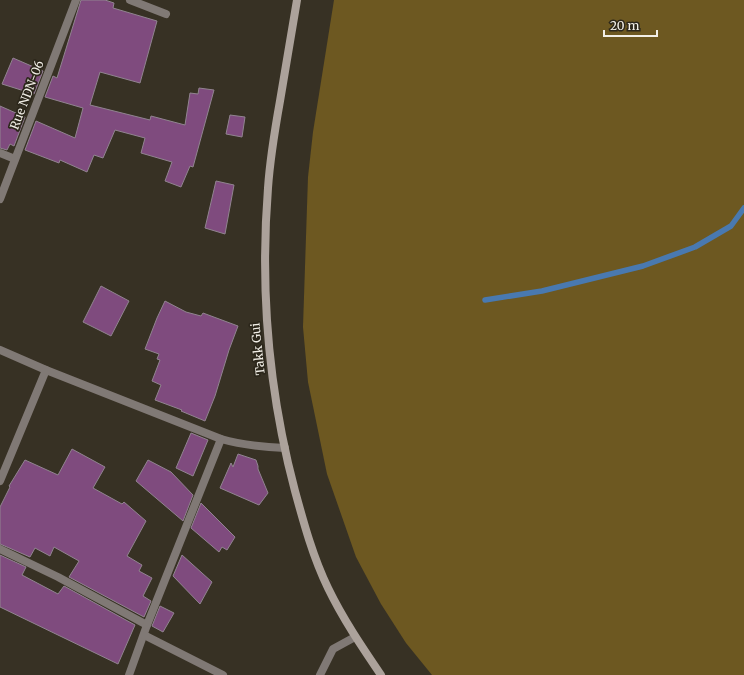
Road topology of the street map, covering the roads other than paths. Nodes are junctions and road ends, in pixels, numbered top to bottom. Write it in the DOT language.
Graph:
graph roads {
  1 [pos="76,0"];
  2 [pos="130,0"];
  3 [pos="297,0"];
  4 [pos="166,14"];
  5 [pos="0,153"];
  6 [pos="15,159"];
  7 [pos="0,199"];
  8 [pos="0,350"];
  9 [pos="46,370"];
  10 [pos="221,438"];
  11 [pos="285,448"];
  12 [pos="0,481"];
  13 [pos="0,549"];
  14 [pos="148,625"];
  15 [pos="144,635"];
  16 [pos="355,637"];
  17 [pos="129,675"];
  18 [pos="223,675"];
  19 [pos="320,675"];
  20 [pos="381,675"];
  1 -- 6 [label="street, Rue NDN-06"];
  2 -- 4 [label="street"];
  3 -- 11 [label="street, Takk Gui"];
  5 -- 6 [label="street"];
  6 -- 7 [label="street, Rue NDN-06"];
  8 -- 9 [label="street"];
  9 -- 10 [label="street"];
  9 -- 12 [label="street"];
  10 -- 11 [label="street"];
  10 -- 14 [label="street"];
  11 -- 16 [label="street, Takk Gui"];
  13 -- 14 [label="street"];
  14 -- 15 [label="street"];
  15 -- 17 [label="street"];
  15 -- 18 [label="street"];
  16 -- 19 [label="street"];
  16 -- 20 [label="street, Takk Gui"];
}
